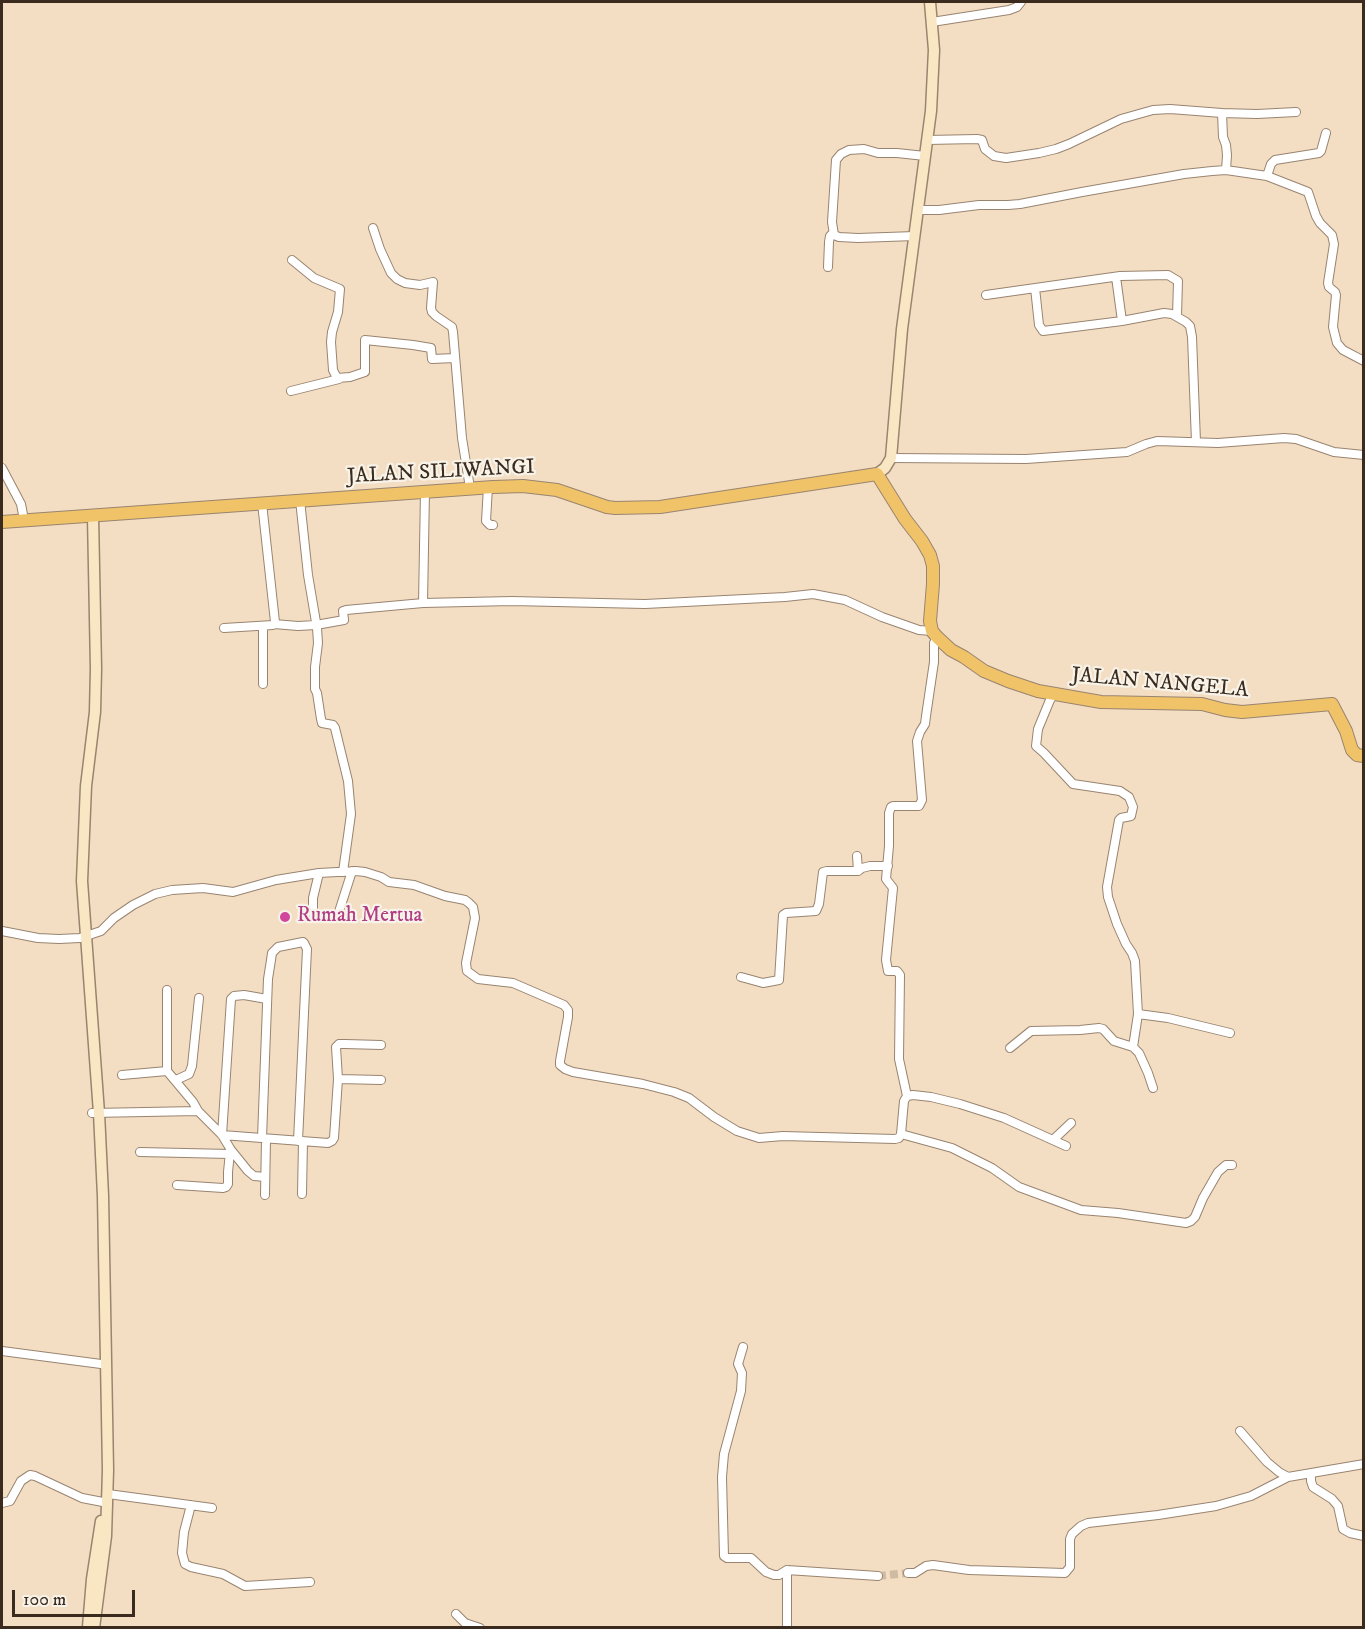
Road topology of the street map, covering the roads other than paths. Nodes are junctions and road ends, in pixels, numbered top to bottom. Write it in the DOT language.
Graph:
graph roads {
  1 [pos="930,2"];
  2 [pos="1021,2"];
  3 [pos="932,22"];
  4 [pos="1296,112"];
  5 [pos="1222,113"];
  6 [pos="1326,134"];
  7 [pos="927,140"];
  8 [pos="925,156"];
  9 [pos="1226,170"];
  10 [pos="1267,176"];
  11 [pos="917,210"];
  12 [pos="373,228"];
  13 [pos="833,232"];
  14 [pos="915,236"];
  15 [pos="292,260"];
  16 [pos="828,267"];
  17 [pos="1116,277"];
  18 [pos="1035,288"];
  19 [pos="986,295"];
  20 [pos="1177,316"];
  21 [pos="1122,321"];
  22 [pos="454,358"];
  23 [pos="1364,361"];
  24 [pos="339,379"];
  25 [pos="291,391"];
  26 [pos="1196,442"];
  27 [pos="1364,455"];
  28 [pos="891,458"];
  29 [pos="2,468"];
  30 [pos="877,474"];
  31 [pos="488,487"];
  32 [pos="470,488"];
  33 [pos="425,491"];
  34 [pos="300,500"];
  35 [pos="262,503"];
  36 [pos="91,516"];
  37 [pos="24,520"];
  38 [pos="2,522"];
  39 [pos="493,525"];
  40 [pos="423,603"];
  41 [pos="274,624"];
  42 [pos="316,625"];
  43 [pos="263,626"];
  44 [pos="224,628"];
  45 [pos="934,634"];
  46 [pos="263,684"];
  47 [pos="1054,694"];
  48 [pos="1364,756"];
  49 [pos="857,856"];
  50 [pos="888,866"];
  51 [pos="858,871"];
  52 [pos="347,872"];
  53 [pos="319,873"];
  54 [pos="313,914"];
  55 [pos="337,918"];
  56 [pos="2,931"];
  57 [pos="82,938"];
  58 [pos="741,977"];
  59 [pos="167,990"];
  60 [pos="199,998"];
  61 [pos="267,999"];
  62 [pos="1138,1014"];
  63 [pos="1230,1033"];
  64 [pos="381,1045"];
  65 [pos="1133,1047"];
  66 [pos="1010,1048"];
  67 [pos="167,1071"];
  68 [pos="122,1075"];
  69 [pos="338,1079"];
  70 [pos="176,1080"];
  71 [pos="381,1080"];
  72 [pos="1153,1088"];
  73 [pos="907,1096"];
  74 [pos="198,1111"];
  75 [pos="95,1113"];
  76 [pos="1071,1123"];
  77 [pos="901,1134"];
  78 [pos="222,1136"];
  79 [pos="264,1138"];
  80 [pos="1053,1140"];
  81 [pos="301,1141"];
  82 [pos="1066,1146"];
  83 [pos="140,1152"];
  84 [pos="230,1152"];
  85 [pos="1232,1165"];
  86 [pos="266,1177"];
  87 [pos="177,1185"];
  88 [pos="302,1194"];
  89 [pos="265,1195"];
  90 [pos="102,1306"];
  91 [pos="743,1347"];
  92 [pos="2,1351"];
  93 [pos="101,1364"];
  94 [pos="1239,1431"];
  95 [pos="1364,1464"];
  96 [pos="1311,1474"];
  97 [pos="1288,1477"];
  98 [pos="106,1500"];
  99 [pos="2,1503"];
  100 [pos="191,1505"];
  101 [pos="212,1508"];
  102 [pos="1364,1536"];
  103 [pos="787,1570"];
  104 [pos="908,1573"];
  105 [pos="878,1576"];
  106 [pos="310,1582"];
  107 [pos="456,1614"];
  108 [pos="88,1628"];
  109 [pos="94,1628"];
  110 [pos="480,1628"];
  111 [pos="787,1628"];
  1 -- 3 [label="street"];
  2 -- 3 [label="street"];
  3 -- 7 [label="street"];
  4 -- 5 [label="street"];
  5 -- 7 [label="street"];
  5 -- 9 [label="street"];
  6 -- 10 [label="street"];
  7 -- 8 [label="street"];
  8 -- 11 [label="street"];
  8 -- 13 [label="street"];
  9 -- 10 [label="street"];
  9 -- 11 [label="street"];
  10 -- 23 [label="street"];
  11 -- 14 [label="street"];
  12 -- 22 [label="street"];
  13 -- 14 [label="street"];
  13 -- 16 [label="street"];
  14 -- 28 [label="street"];
  15 -- 24 [label="street"];
  17 -- 18 [label="street"];
  17 -- 20 [label="street"];
  17 -- 21 [label="street"];
  18 -- 19 [label="street"];
  18 -- 21 [label="street"];
  20 -- 21 [label="street"];
  20 -- 26 [label="street"];
  22 -- 24 [label="street"];
  22 -- 32 [label="street"];
  24 -- 25 [label="street"];
  26 -- 27 [label="street"];
  26 -- 28 [label="street"];
  28 -- 30 [label="street"];
  29 -- 37 [label="street"];
  30 -- 31 [label="main road, JALAN SILIWANGI"];
  30 -- 45 [label="main road"];
  31 -- 32 [label="main road, JALAN SILIWANGI"];
  31 -- 39 [label="street"];
  32 -- 33 [label="main road, JALAN SILIWANGI"];
  33 -- 34 [label="main road, JALAN SILIWANGI"];
  33 -- 40 [label="street"];
  34 -- 35 [label="main road, JALAN SILIWANGI"];
  34 -- 42 [label="street"];
  35 -- 36 [label="main road, JALAN SILIWANGI"];
  35 -- 41 [label="street"];
  36 -- 37 [label="main road, JALAN SILIWANGI"];
  36 -- 57 [label="street"];
  37 -- 38 [label="main road, JALAN SILIWANGI"];
  40 -- 42 [label="street"];
  40 -- 45 [label="street"];
  41 -- 42 [label="street"];
  41 -- 43 [label="street"];
  42 -- 52 [label="street"];
  43 -- 44 [label="street"];
  43 -- 46 [label="street"];
  45 -- 47 [label="main road, JALAN NANGELA"];
  45 -- 50 [label="street"];
  47 -- 48 [label="main road, JALAN NANGELA"];
  47 -- 62 [label="street"];
  49 -- 51 [label="street"];
  50 -- 51 [label="street"];
  50 -- 73 [label="street"];
  51 -- 58 [label="street"];
  52 -- 53 [label="street"];
  52 -- 55 [label="street"];
  52 -- 77 [label="street"];
  53 -- 54 [label="street"];
  53 -- 57 [label="street"];
  56 -- 57 [label="street"];
  57 -- 75 [label="street"];
  59 -- 67 [label="street"];
  60 -- 70 [label="street"];
  61 -- 78 [label="street"];
  61 -- 79 [label="street"];
  61 -- 81 [label="street"];
  62 -- 63 [label="street"];
  62 -- 65 [label="street"];
  64 -- 69 [label="street"];
  65 -- 66 [label="street"];
  65 -- 72 [label="street"];
  67 -- 68 [label="street"];
  67 -- 70 [label="street"];
  69 -- 71 [label="street"];
  69 -- 81 [label="street"];
  70 -- 74 [label="street"];
  73 -- 77 [label="street"];
  73 -- 80 [label="street"];
  74 -- 75 [label="street"];
  74 -- 78 [label="street"];
  75 -- 90 [label="street"];
  76 -- 80 [label="street"];
  77 -- 85 [label="street"];
  78 -- 79 [label="street"];
  78 -- 84 [label="street"];
  79 -- 81 [label="street"];
  79 -- 86 [label="street"];
  80 -- 82 [label="street"];
  81 -- 88 [label="street"];
  83 -- 84 [label="street"];
  84 -- 86 [label="street"];
  84 -- 87 [label="street"];
  86 -- 89 [label="street"];
  90 -- 93 [label="street"];
  90 -- 98 [label="street"];
  91 -- 103 [label="street"];
  92 -- 93 [label="street"];
  93 -- 98 [label="street"];
  94 -- 97 [label="street"];
  95 -- 96 [label="street"];
  96 -- 97 [label="street"];
  96 -- 102 [label="street"];
  97 -- 104 [label="street"];
  98 -- 99 [label="street"];
  98 -- 100 [label="street"];
  98 -- 108 [label="street"];
  98 -- 109 [label="street"];
  100 -- 101 [label="street"];
  100 -- 106 [label="street"];
  103 -- 105 [label="street"];
  103 -- 111 [label="street"];
  107 -- 110 [label="street"];
}
